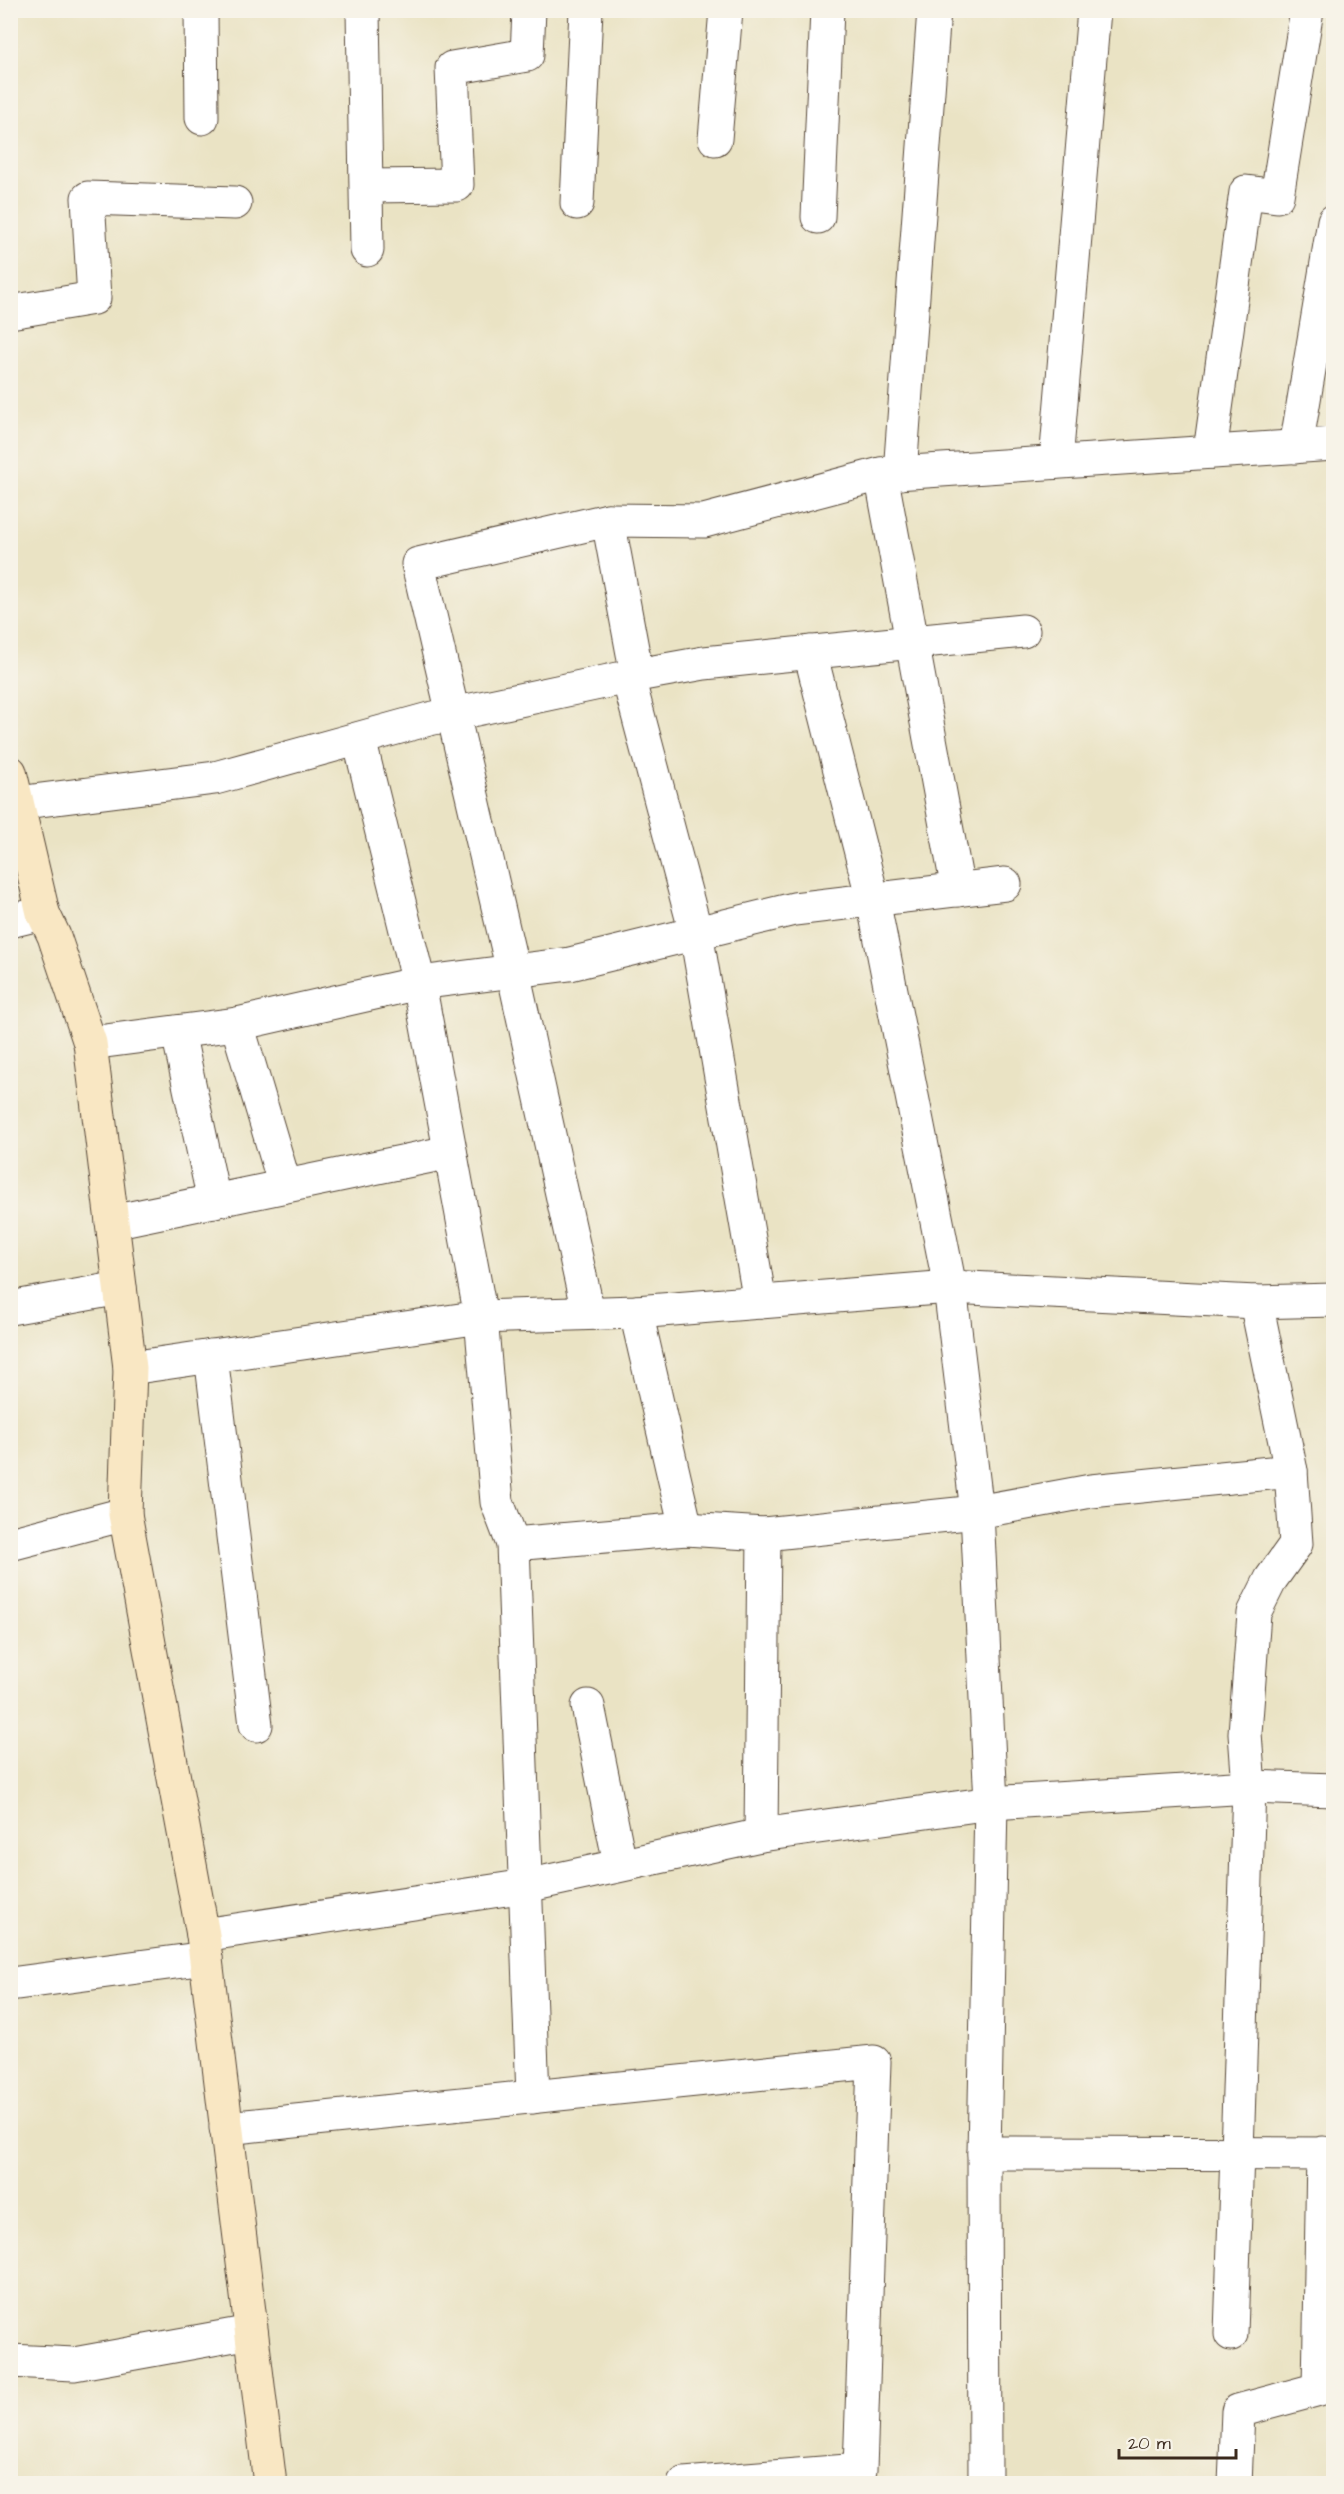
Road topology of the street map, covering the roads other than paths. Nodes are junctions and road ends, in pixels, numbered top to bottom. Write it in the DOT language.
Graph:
graph roads {
  1 [pos="201,10"];
  2 [pos="363,10"];
  3 [pos="530,10"];
  4 [pos="586,10"];
  5 [pos="726,10"];
  6 [pos="827,10"];
  7 [pos="934,10"];
  8 [pos="1094,10"];
  9 [pos="1307,10"];
  10 [pos="202,118"];
  11 [pos="715,139"];
  12 [pos="367,186"];
  13 [pos="236,203"];
  14 [pos="576,203"];
  15 [pos="818,217"];
  16 [pos="1334,221"];
  17 [pos="368,250"];
  18 [pos="10,312"];
  19 [pos="1334,444"];
  20 [pos="1296,447"];
  21 [pos="1210,452"];
  22 [pos="1056,462"];
  23 [pos="891,474"];
  24 [pos="608,520"];
  25 [pos="1023,631"];
  26 [pos="912,642"];
  27 [pos="810,652"];
  28 [pos="633,676"];
  29 [pos="452,714"];
  30 [pos="359,739"];
  31 [pos="14,788"];
  32 [pos="20,852"];
  33 [pos="1005,884"];
  34 [pos="958,890"];
  35 [pos="873,900"];
  36 [pos="43,913"];
  37 [pos="10,921"];
  38 [pos="696,933"];
  39 [pos="513,970"];
  40 [pos="419,983"];
  41 [pos="237,1024"];
  42 [pos="178,1032"];
  43 [pos="90,1043"];
  44 [pos="450,1152"];
  45 [pos="285,1186"];
  46 [pos="214,1201"];
  47 [pos="112,1222"];
  48 [pos="950,1287"];
  49 [pos="120,1288"];
  50 [pos="1334,1300"];
  51 [pos="760,1302"];
  52 [pos="1256,1302"];
  53 [pos="10,1308"];
  54 [pos="588,1312"];
  55 [pos="636,1312"];
  56 [pos="481,1317"];
  57 [pos="211,1356"];
  58 [pos="130,1368"];
  59 [pos="1291,1471"];
  60 [pos="976,1512"];
  61 [pos="125,1514"];
  62 [pos="686,1529"];
  63 [pos="764,1534"];
  64 [pos="10,1544"];
  65 [pos="513,1544"];
  66 [pos="588,1706"];
  67 [pos="256,1725"];
  68 [pos="1250,1787"];
  69 [pos="1334,1790"];
  70 [pos="991,1803"];
  71 [pos="761,1835"];
  72 [pos="620,1864"];
  73 [pos="526,1886"];
  74 [pos="204,1946"];
  75 [pos="10,1984"];
  76 [pos="533,2097"];
  77 [pos="226,2128"];
  78 [pos="984,2153"];
  79 [pos="1237,2154"];
  80 [pos="1328,2154"];
  81 [pos="251,2332"];
  82 [pos="1231,2334"];
  83 [pos="10,2361"];
  84 [pos="270,2484"];
  85 [pos="684,2484"];
  86 [pos="985,2484"];
  87 [pos="1235,2484"];
  1 -- 10 [label="street"];
  2 -- 12 [label="street"];
  3 -- 12 [label="street"];
  4 -- 14 [label="street"];
  5 -- 11 [label="street"];
  6 -- 15 [label="street"];
  7 -- 23 [label="street"];
  8 -- 22 [label="street"];
  9 -- 21 [label="street"];
  12 -- 17 [label="street"];
  13 -- 18 [label="street"];
  16 -- 20 [label="street"];
  19 -- 20 [label="street"];
  20 -- 21 [label="street"];
  21 -- 22 [label="street"];
  22 -- 23 [label="street"];
  23 -- 24 [label="street"];
  23 -- 26 [label="street"];
  24 -- 28 [label="street"];
  24 -- 29 [label="street"];
  25 -- 26 [label="street"];
  26 -- 27 [label="street"];
  26 -- 34 [label="street"];
  27 -- 28 [label="street"];
  27 -- 35 [label="street"];
  28 -- 29 [label="street"];
  28 -- 38 [label="street"];
  29 -- 30 [label="street"];
  29 -- 39 [label="street"];
  30 -- 31 [label="street"];
  30 -- 40 [label="street"];
  31 -- 32 [label="main road"];
  32 -- 36 [label="main road"];
  33 -- 34 [label="street"];
  34 -- 35 [label="street"];
  35 -- 38 [label="street"];
  35 -- 48 [label="street"];
  36 -- 37 [label="street"];
  36 -- 43 [label="main road"];
  38 -- 39 [label="street"];
  38 -- 51 [label="street"];
  39 -- 40 [label="street"];
  39 -- 54 [label="street"];
  40 -- 41 [label="street"];
  40 -- 44 [label="street"];
  41 -- 42 [label="street"];
  41 -- 45 [label="street"];
  42 -- 43 [label="street"];
  42 -- 46 [label="street"];
  43 -- 47 [label="main road"];
  44 -- 45 [label="street"];
  44 -- 56 [label="street"];
  45 -- 46 [label="street"];
  46 -- 47 [label="street"];
  47 -- 49 [label="main road"];
  48 -- 51 [label="street"];
  48 -- 52 [label="street"];
  48 -- 60 [label="street"];
  49 -- 53 [label="street"];
  49 -- 58 [label="main road"];
  50 -- 52 [label="street"];
  51 -- 55 [label="street"];
  52 -- 59 [label="street"];
  54 -- 55 [label="street"];
  54 -- 56 [label="street"];
  55 -- 62 [label="street"];
  56 -- 57 [label="street"];
  56 -- 65 [label="street"];
  57 -- 58 [label="street"];
  57 -- 67 [label="street"];
  58 -- 61 [label="main road"];
  59 -- 60 [label="street"];
  59 -- 68 [label="street"];
  60 -- 63 [label="street"];
  60 -- 70 [label="street"];
  61 -- 64 [label="street"];
  61 -- 74 [label="main road"];
  62 -- 63 [label="street"];
  62 -- 65 [label="street"];
  63 -- 71 [label="street"];
  65 -- 73 [label="street"];
  66 -- 72 [label="street"];
  68 -- 69 [label="street"];
  68 -- 70 [label="street"];
  68 -- 79 [label="street"];
  70 -- 71 [label="street"];
  70 -- 78 [label="street"];
  71 -- 72 [label="street"];
  72 -- 73 [label="street"];
  73 -- 74 [label="street"];
  73 -- 76 [label="street"];
  74 -- 75 [label="street"];
  74 -- 77 [label="main road"];
  76 -- 77 [label="street"];
  76 -- 85 [label="street"];
  77 -- 81 [label="main road"];
  78 -- 79 [label="street"];
  78 -- 86 [label="street"];
  79 -- 80 [label="street"];
  79 -- 82 [label="street"];
  80 -- 87 [label="street"];
  81 -- 83 [label="street"];
  81 -- 84 [label="main road"];
}
